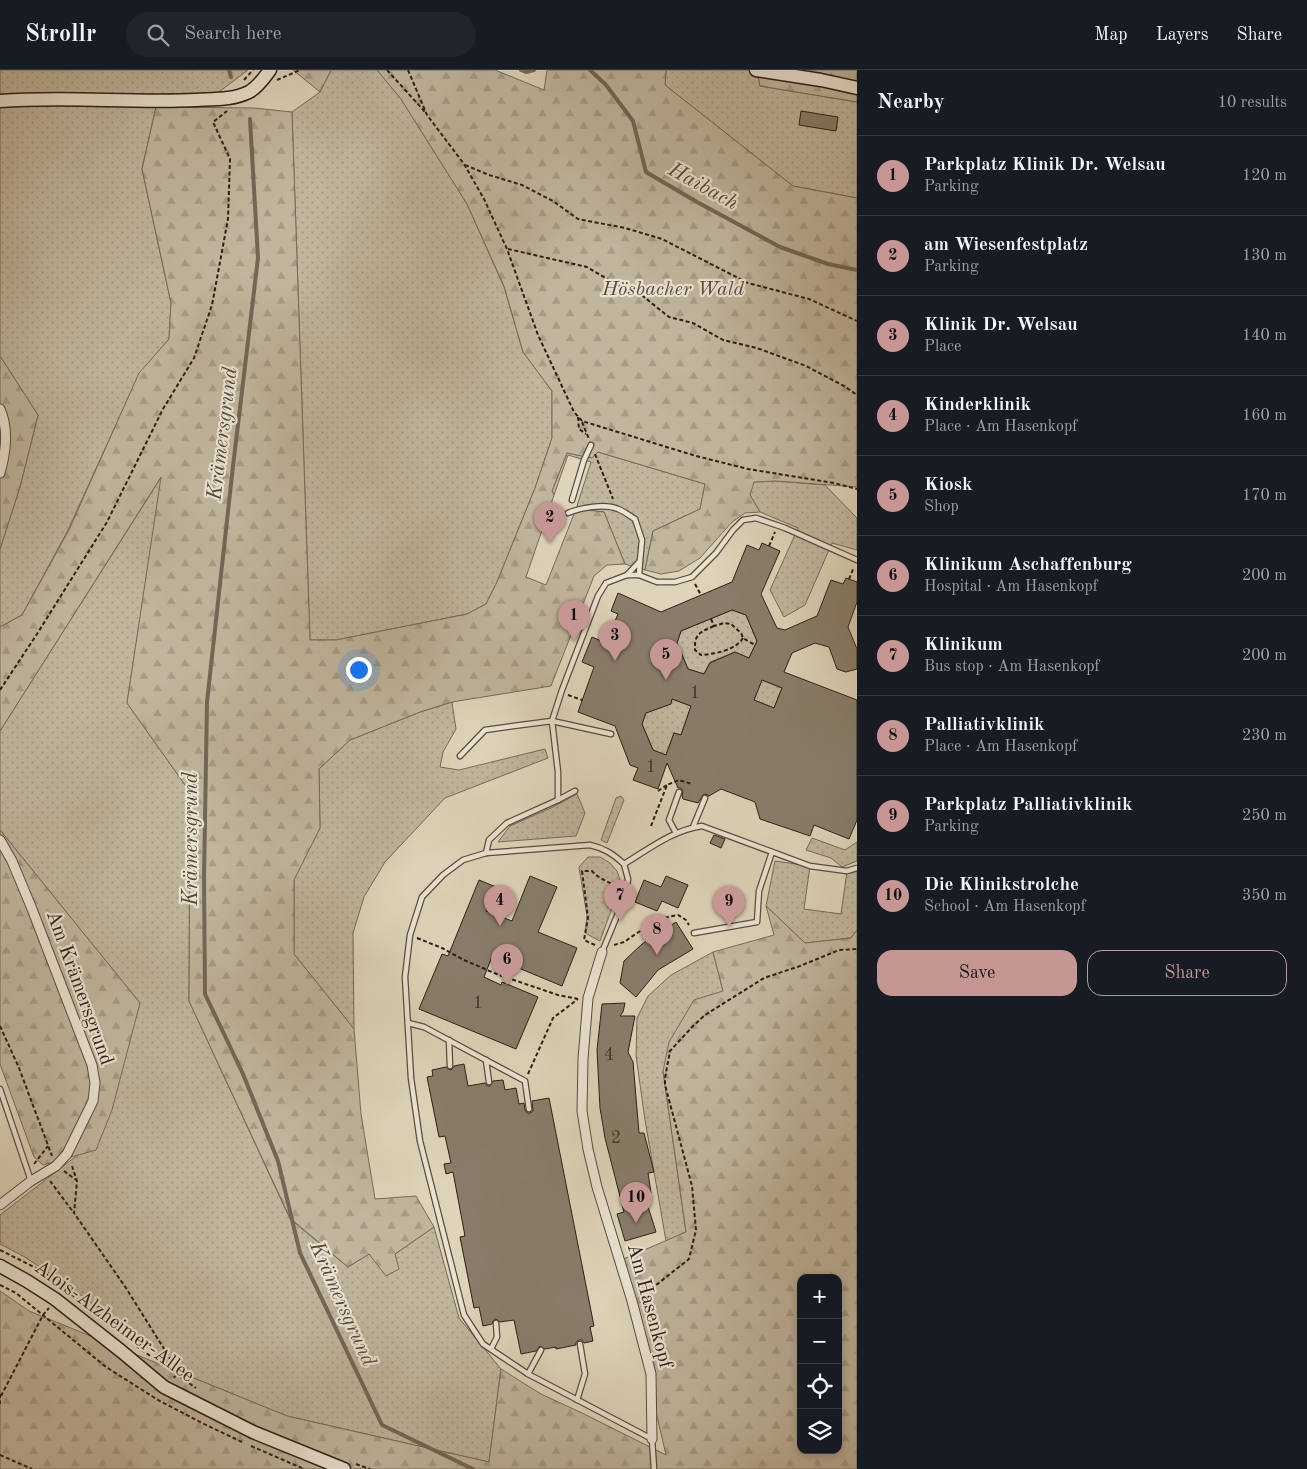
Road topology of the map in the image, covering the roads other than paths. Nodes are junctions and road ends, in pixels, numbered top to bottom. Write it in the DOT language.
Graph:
graph roads {
  1 [pos="270,70"];
  2 [pos="756,70"];
  3 [pos="857,88"];
  4 [pos="0,101"];
  5 [pos="0,409"];
  6 [pos="591,444"];
  7 [pos="0,473"];
  8 [pos="572,500"];
  9 [pos="568,513"];
  10 [pos="857,560"];
  11 [pos="640,561"];
  12 [pos="627,574"];
  13 [pos="639,575"];
  14 [pos="552,721"];
  15 [pos="611,734"];
  16 [pos="460,756"];
  17 [pos="575,791"];
  18 [pos="679,792"];
  19 [pos="705,798"];
  20 [pos="558,800"];
  21 [pos="694,827"];
  22 [pos="676,833"];
  23 [pos="0,840"];
  24 [pos="772,852"];
  25 [pos="486,853"];
  26 [pos="624,864"];
  27 [pos="857,868"];
  28 [pos="694,933"];
  29 [pos="603,951"];
  30 [pos="408,1023"];
  31 [pos="449,1040"];
  32 [pos="486,1060"];
  33 [pos="450,1066"];
  34 [pos="489,1082"];
  35 [pos="0,1089"];
  36 [pos="529,1109"];
  37 [pos="31,1181"];
  38 [pos="0,1205"];
  39 [pos="0,1266"];
  40 [pos="496,1323"];
  41 [pos="580,1344"];
  42 [pos="492,1349"];
  43 [pos="541,1350"];
  44 [pos="528,1374"];
  45 [pos="577,1400"];
  46 [pos="652,1439"];
  47 [pos="348,1466"];
  48 [pos="654,1469"];
  1 -- 4 [label="street"];
  2 -- 3 [label="street"];
  5 -- 7 [label="street"];
  6 -- 8 [label="lane"];
  9 -- 11 [label="lane"];
  10 -- 13 [label="lane"];
  11 -- 12 [label="lane"];
  11 -- 13 [label="lane"];
  12 -- 13 [label="lane"];
  12 -- 14 [label="lane"];
  14 -- 15 [label="lane"];
  14 -- 16 [label="lane"];
  14 -- 20 [label="lane"];
  17 -- 20 [label="lane"];
  18 -- 22 [label="lane"];
  19 -- 21 [label="lane"];
  20 -- 25 [label="lane"];
  21 -- 22 [label="lane"];
  21 -- 24 [label="lane"];
  22 -- 26 [label="lane"];
  23 -- 37 [label="street, Am Krämersgrund"];
  24 -- 27 [label="lane"];
  24 -- 28 [label="lane"];
  25 -- 26 [label="lane"];
  25 -- 30 [label="lane"];
  26 -- 29 [label="lane, Am Hasenkopf"];
  29 -- 46 [label="street, Am Hasenkopf"];
  30 -- 31 [label="lane"];
  30 -- 42 [label="lane"];
  31 -- 32 [label="lane"];
  31 -- 33 [label="lane"];
  32 -- 34 [label="lane"];
  32 -- 36 [label="lane"];
  35 -- 37 [label="lane"];
  37 -- 38 [label="street, Am Krämersgrund"];
  39 -- 47 [label="street, Alois-Alzheimer-Allee"];
  40 -- 42 [label="lane"];
  41 -- 45 [label="lane"];
  42 -- 44 [label="lane"];
  43 -- 44 [label="lane"];
  44 -- 45 [label="lane"];
  45 -- 46 [label="lane"];
  46 -- 48 [label="lane, Am Hasenkopf"];
}
